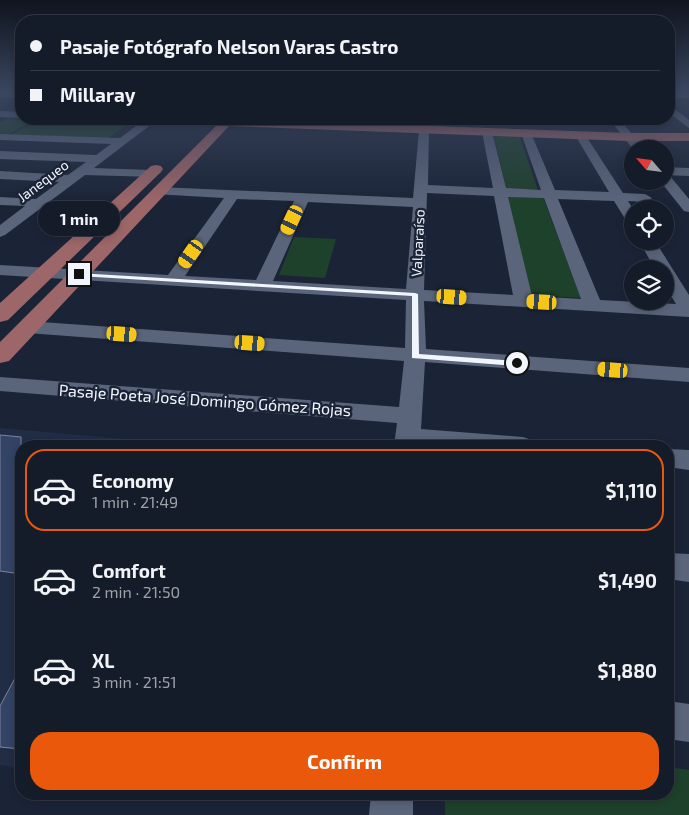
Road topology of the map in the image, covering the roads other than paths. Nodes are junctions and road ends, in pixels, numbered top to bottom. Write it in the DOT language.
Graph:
graph roads {
  1 [pos="140,127"];
  2 [pos="210,127"];
  3 [pos="213,127"];
  4 [pos="356,127"];
  5 [pos="520,127"];
  6 [pos="621,127"];
  7 [pos="424,130"];
  8 [pos="689,130"];
  9 [pos="488,132"];
  10 [pos="526,133"];
  11 [pos="626,133"];
  12 [pos="580,135"];
  13 [pos="689,136"];
  14 [pos="0,137"];
  15 [pos="632,140"];
  16 [pos="122,141"];
  17 [pos="0,155"];
  18 [pos="99,159"];
  19 [pos="674,172"];
  20 [pos="689,172"];
  21 [pos="151,174"];
  22 [pos="0,175"];
  23 [pos="77,175"];
  24 [pos="674,190"];
  25 [pos="159,191"];
  26 [pos="500,192"];
  27 [pos="233,194"];
  28 [pos="550,194"];
  29 [pos="420,196"];
  30 [pos="619,197"];
  31 [pos="302,198"];
  32 [pos="645,198"];
  33 [pos="0,201"];
  34 [pos="40,202"];
  35 [pos="624,205"];
  36 [pos="689,208"];
  37 [pos="0,232"];
  38 [pos="0,270"];
  39 [pos="46,272"];
  40 [pos="79,274"];
  41 [pos="173,280"];
  42 [pos="262,285"];
  43 [pos="674,286"];
  44 [pos="415,294"];
  45 [pos="524,301"];
  46 [pos="593,305"];
  47 [pos="689,310"];
  48 [pos="0,315"];
  49 [pos="28,327"];
  50 [pos="0,356"];
  51 [pos="415,356"];
  52 [pos="689,375"];
  53 [pos="0,384"];
  54 [pos="408,433"];
  55 [pos="469,440"];
  56 [pos="674,459"];
  57 [pos="689,460"];
  58 [pos="674,567"];
  59 [pos="689,568"];
  60 [pos="674,721"];
  61 [pos="689,722"];
  62 [pos="392,800"];
  63 [pos="392,815"];
  1 -- 16 [label="street, Janequeo"];
  2 -- 21 [label="main road"];
  3 -- 25 [label="main road"];
  4 -- 7 [label="main road"];
  5 -- 11 [label="main road"];
  6 -- 11 [label="street"];
  7 -- 9 [label="main road"];
  7 -- 29 [label="street, Valparaíso"];
  8 -- 11 [label="main road"];
  9 -- 10 [label="main road"];
  9 -- 26 [label="street"];
  10 -- 12 [label="main road"];
  10 -- 28 [label="street"];
  11 -- 12 [label="main road"];
  11 -- 13 [label="main road"];
  11 -- 15 [label="street"];
  12 -- 30 [label="street"];
  14 -- 16 [label="street"];
  16 -- 18 [label="street, Janequeo"];
  17 -- 18 [label="street"];
  18 -- 23 [label="street, Janequeo"];
  19 -- 20 [label="street"];
  21 -- 23 [label="street"];
  21 -- 39 [label="main road"];
  22 -- 23 [label="street"];
  23 -- 34 [label="street, Janequeo"];
  24 -- 36 [label="street"];
  25 -- 27 [label="street"];
  25 -- 40 [label="main road"];
  26 -- 28 [label="street"];
  26 -- 29 [label="street"];
  26 -- 45 [label="street"];
  27 -- 31 [label="street"];
  27 -- 41 [label="street"];
  28 -- 30 [label="street"];
  28 -- 46 [label="street"];
  29 -- 31 [label="street"];
  29 -- 44 [label="street, Valparaíso"];
  30 -- 32 [label="street"];
  30 -- 35 [label="street"];
  31 -- 42 [label="street"];
  33 -- 34 [label="street"];
  34 -- 37 [label="street, Janequeo"];
  38 -- 39 [label="street"];
  39 -- 40 [label="street"];
  39 -- 48 [label="main road"];
  40 -- 41 [label="street"];
  40 -- 49 [label="main road"];
  41 -- 42 [label="street"];
  42 -- 44 [label="street"];
  43 -- 47 [label="street"];
  44 -- 45 [label="street"];
  44 -- 51 [label="street, Valparaíso"];
  45 -- 46 [label="street"];
  46 -- 47 [label="street"];
  49 -- 50 [label="main road"];
  49 -- 51 [label="street"];
  51 -- 52 [label="street"];
  51 -- 54 [label="street, Valparaíso"];
  53 -- 54 [label="street, Pasaje Poeta José Domingo Gómez Rojas"];
  54 -- 55 [label="street, Pasaje Poeta José Domingo Gómez Rojas"];
  56 -- 57 [label="street"];
  58 -- 59 [label="street"];
  60 -- 61 [label="street"];
  62 -- 63 [label="street"];
}
